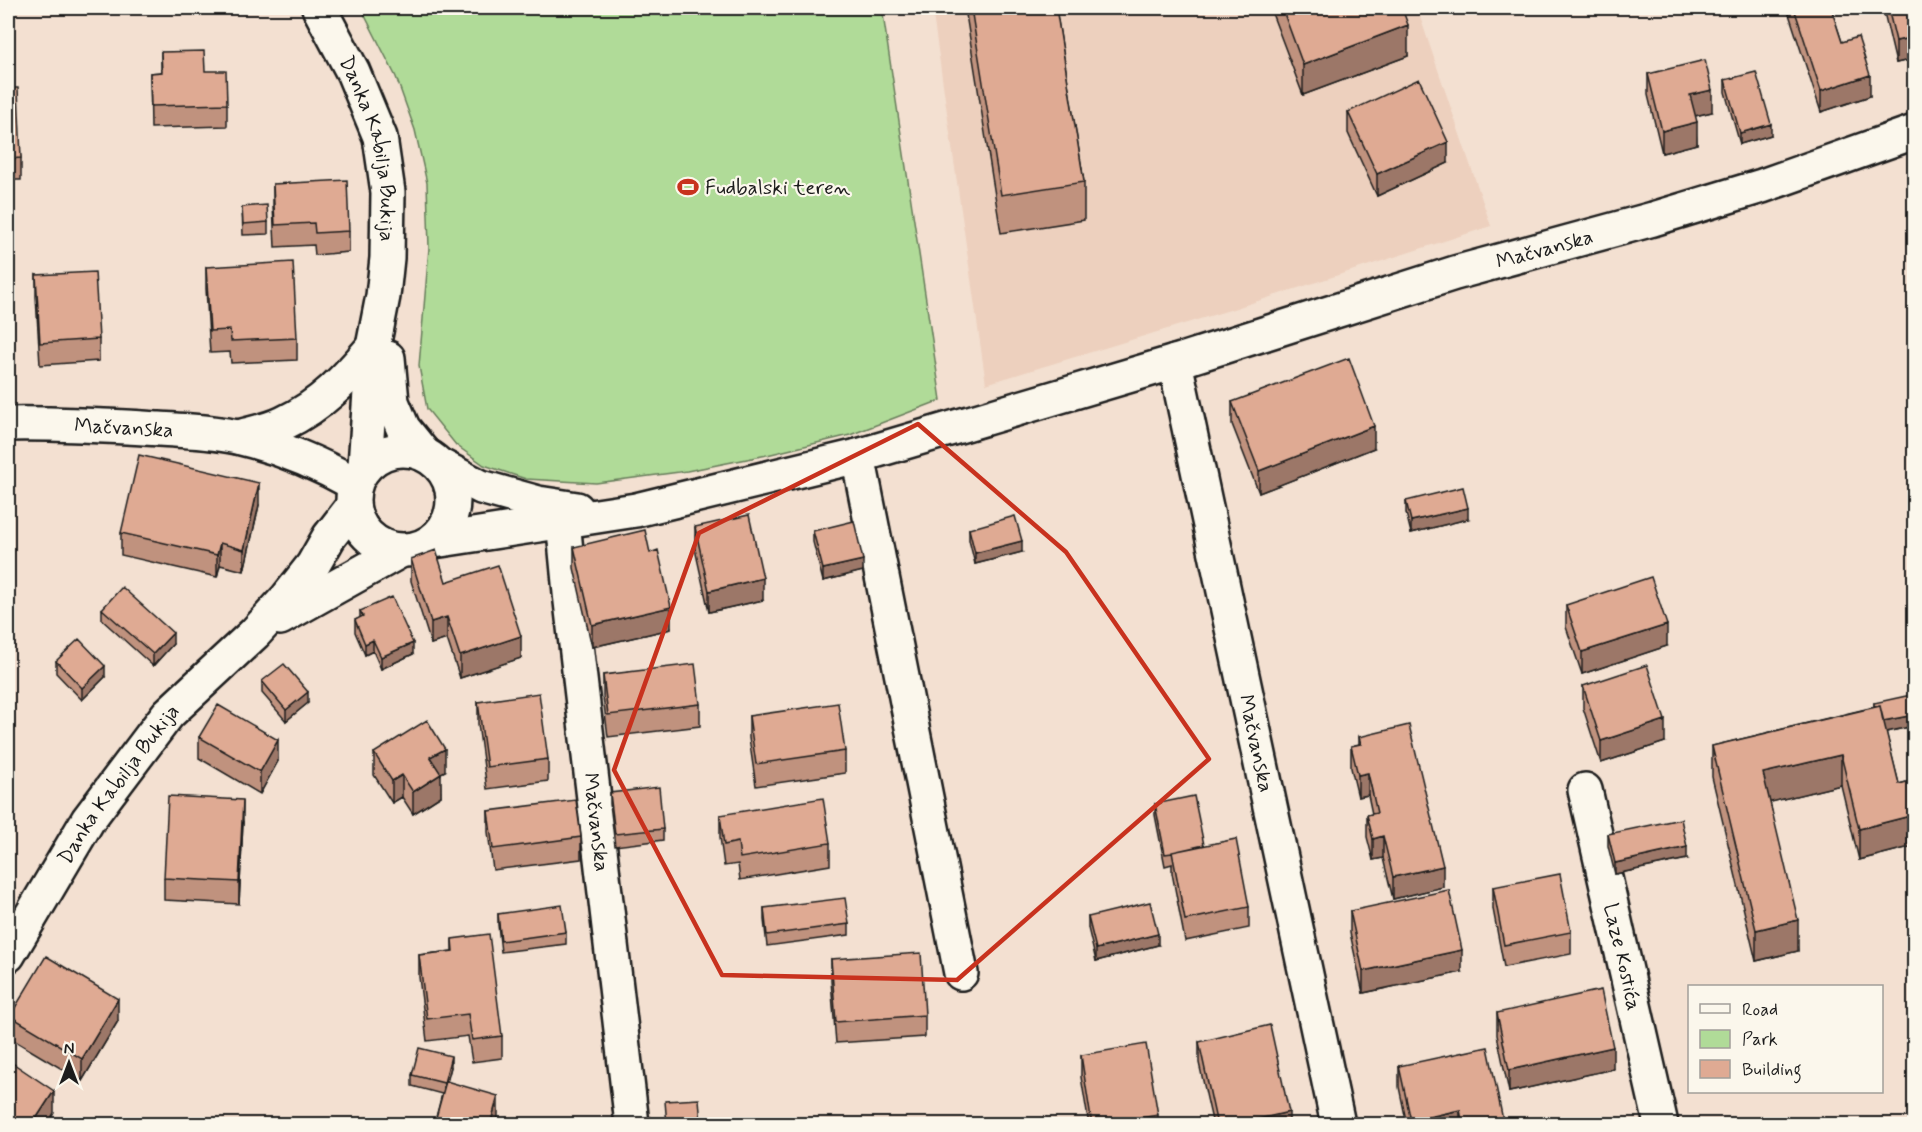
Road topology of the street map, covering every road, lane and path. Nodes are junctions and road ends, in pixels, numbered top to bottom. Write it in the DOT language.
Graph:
graph roads {
  1 [pos="319,8"];
  2 [pos="1914,132"];
  3 [pos="383,296"];
  4 [pos="373,347"];
  5 [pos="1175,362"];
  6 [pos="8,424"];
  7 [pos="238,437"];
  8 [pos="858,456"];
  9 [pos="433,460"];
  10 [pos="358,485"];
  11 [pos="612,514"];
  12 [pos="563,520"];
  13 [pos="434,541"];
  14 [pos="400,551"];
  15 [pos="255,633"];
  16 [pos="1585,790"];
  17 [pos="8,955"];
  18 [pos="961,973"];
  19 [pos="632,1125"];
  20 [pos="1338,1125"];
  21 [pos="1661,1125"];
  1 -- 3 [label="street, Danka Kabilja Bukija"];
  2 -- 5 [label="street, Mačvanska"];
  3 -- 4 [label="street"];
  3 -- 9 [label="street"];
  4 -- 7 [label="street"];
  4 -- 10 [label="street"];
  5 -- 8 [label="street, Mačvanska"];
  5 -- 20 [label="street, Mačvanska"];
  6 -- 7 [label="street, Mačvanska"];
  7 -- 10 [label="street"];
  8 -- 11 [label="street, Mačvanska"];
  8 -- 18 [label="street"];
  9 -- 10 [label="street"];
  9 -- 11 [label="street"];
  9 -- 13 [label="street"];
  10 -- 14 [label="street"];
  10 -- 15 [label="street"];
  11 -- 12 [label="street, Mačvanska"];
  12 -- 13 [label="street, Mačvanska"];
  12 -- 19 [label="street, Mačvanska"];
  13 -- 14 [label="street"];
  14 -- 15 [label="street"];
  15 -- 17 [label="street, Danka Kabilja Bukija"];
  16 -- 21 [label="street, Laze Kostića"];
}
